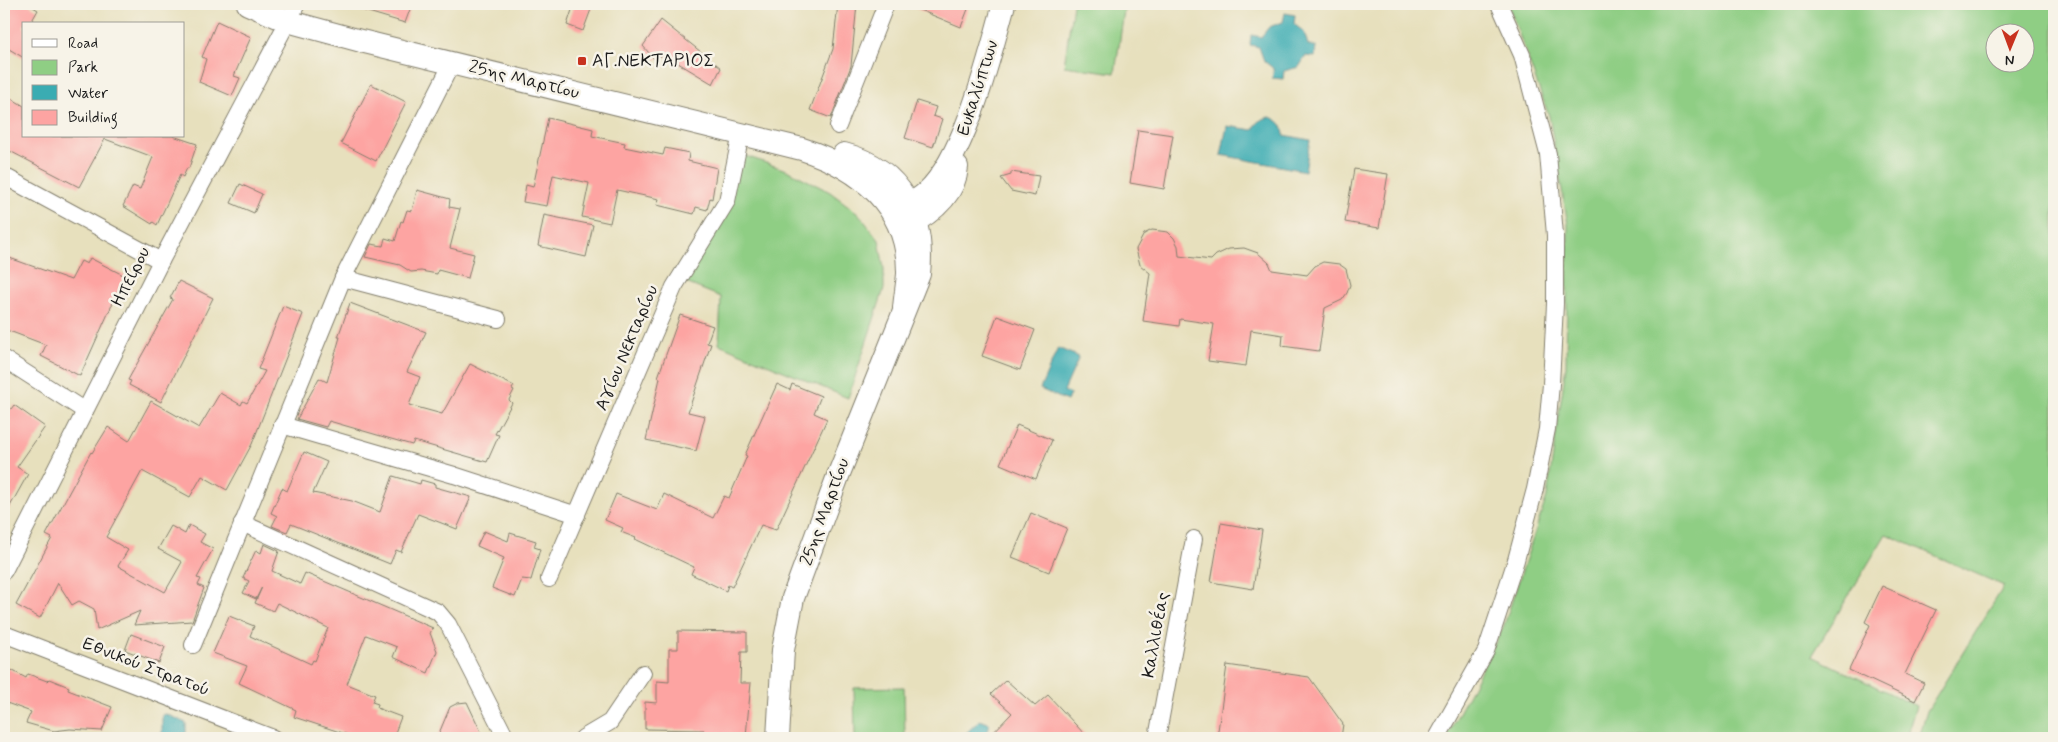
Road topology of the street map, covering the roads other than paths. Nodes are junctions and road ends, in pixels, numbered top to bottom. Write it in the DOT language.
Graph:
graph roads {
  1 [pos="248,4"];
  2 [pos="886,4"];
  3 [pos="1004,4"];
  4 [pos="1499,4"];
  5 [pos="292,12"];
  6 [pos="452,63"];
  7 [pos="838,126"];
  8 [pos="741,134"];
  9 [pos="802,149"];
  10 [pos="4,176"];
  11 [pos="890,179"];
  12 [pos="940,191"];
  13 [pos="905,217"];
  14 [pos="921,254"];
  15 [pos="161,261"];
  16 [pos="342,278"];
  17 [pos="904,308"];
  18 [pos="498,319"];
  19 [pos="4,360"];
  20 [pos="86,411"];
  21 [pos="282,425"];
  22 [pos="577,515"];
  23 [pos="242,523"];
  24 [pos="1194,539"];
  25 [pos="4,571"];
  26 [pos="549,579"];
  27 [pos="4,634"];
  28 [pos="193,646"];
  29 [pos="642,673"];
  30 [pos="780,734"];
  31 [pos="273,738"];
  32 [pos="506,738"];
  33 [pos="583,738"];
  34 [pos="1157,738"];
  35 [pos="1437,738"];
  1 -- 5 [label="main road, 25ης Μαρτίου"];
  2 -- 7 [label="street"];
  3 -- 12 [label="main road, Ευκαλύπτων"];
  4 -- 35 [label="street"];
  5 -- 6 [label="main road, 25ης Μαρτίου"];
  5 -- 15 [label="street, Ηπείρου"];
  6 -- 8 [label="main road, 25ης Μαρτίου"];
  6 -- 16 [label="street"];
  8 -- 9 [label="main road, 25ης Μαρτίου"];
  8 -- 22 [label="street, Αγίου Νεκταρίου"];
  9 -- 11 [label="main road, 25ης Μαρτίου"];
  9 -- 13 [label="main road, 25ης Μαρτίου"];
  10 -- 15 [label="street"];
  11 -- 12 [label="main road"];
  11 -- 13 [label="main road, 25ης Μαρτίου"];
  12 -- 13 [label="main road, Ευκαλύπτων"];
  12 -- 14 [label="main road"];
  13 -- 14 [label="main road, 25ης Μαρτίου"];
  13 -- 17 [label="main road, 25ης Μαρτίου"];
  14 -- 17 [label="main road, 25ης Μαρτίου"];
  15 -- 20 [label="street, Ηπείρου"];
  16 -- 18 [label="street"];
  16 -- 21 [label="street"];
  17 -- 30 [label="main road, 25ης Μαρτίου"];
  19 -- 20 [label="street"];
  20 -- 25 [label="street, Ηπείρου"];
  21 -- 22 [label="street"];
  21 -- 23 [label="street"];
  22 -- 26 [label="street, Αγίου Νεκταρίου"];
  23 -- 28 [label="street"];
  23 -- 32 [label="street"];
  24 -- 34 [label="street, Καλλιθέας"];
  27 -- 31 [label="street, Εθνικού Στρατού"];
  29 -- 33 [label="street"];
}
